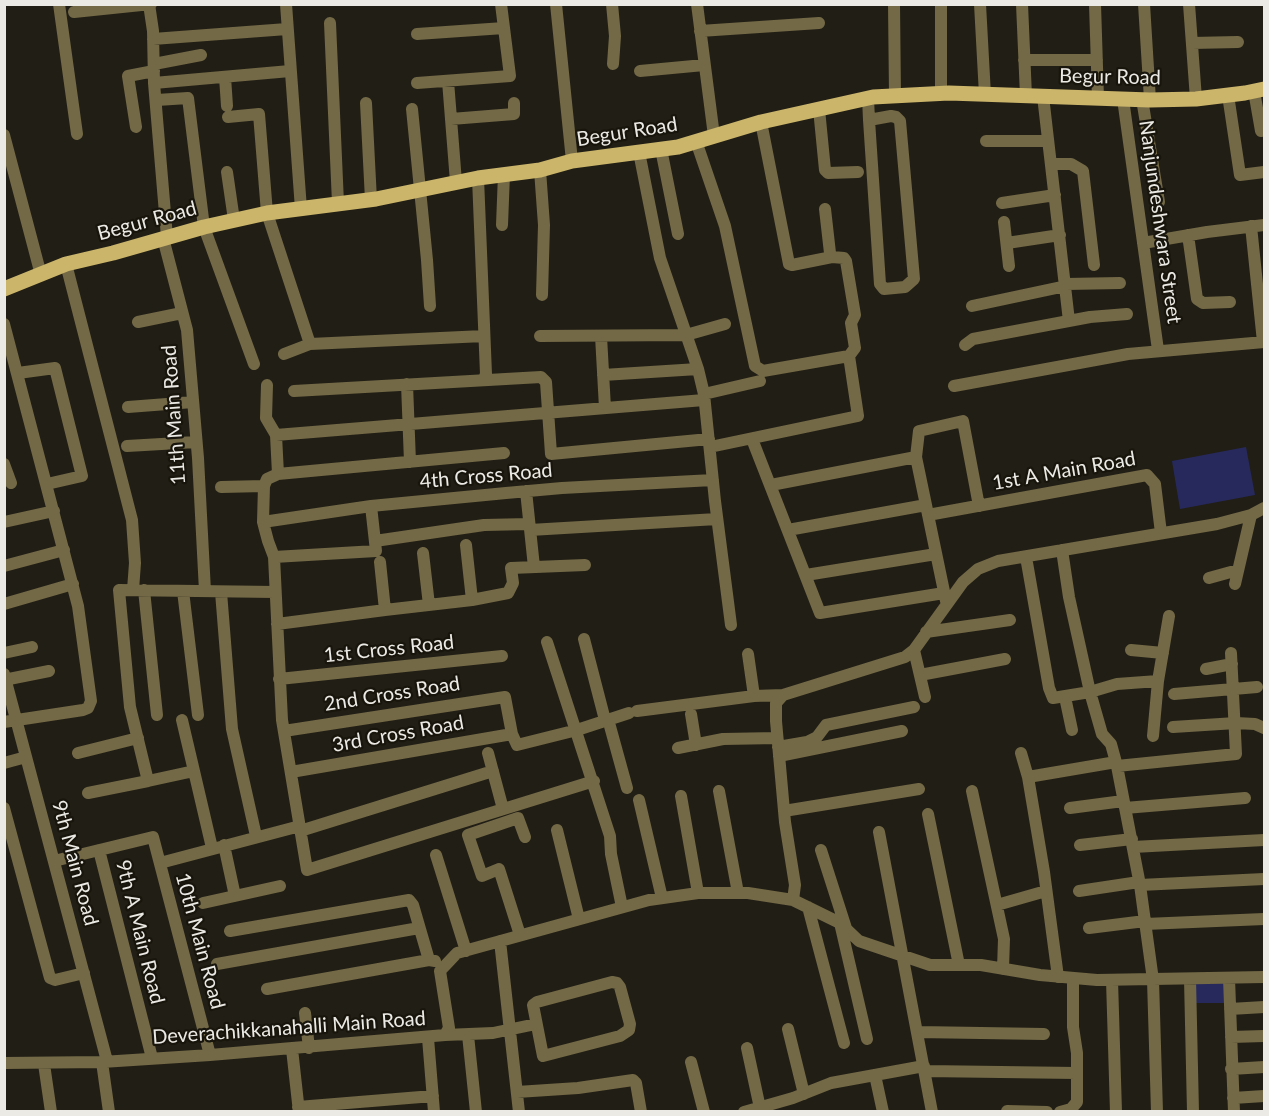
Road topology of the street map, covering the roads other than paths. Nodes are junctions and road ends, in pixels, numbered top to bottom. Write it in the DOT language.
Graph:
graph roads {
  1 [pos="59,4"];
  2 [pos="286,4"];
  3 [pos="501,4"];
  4 [pos="556,4"];
  5 [pos="612,4"];
  6 [pos="697,4"];
  7 [pos="894,4"];
  8 [pos="940,4"];
  9 [pos="980,4"];
  10 [pos="1022,4"];
  11 [pos="1095,4"];
  12 [pos="1144,4"];
  13 [pos="1189,4"];
  14 [pos="150,5"];
  15 [pos="74,12"];
  16 [pos="330,23"];
  17 [pos="819,23"];
  18 [pos="504,28"];
  19 [pos="287,29"];
  20 [pos="700,32"];
  21 [pos="417,34"];
  22 [pos="153,39"];
  23 [pos="1238,42"];
  24 [pos="1192,43"];
  25 [pos="201,55"];
  26 [pos="1024,60"];
  27 [pos="1097,60"];
  28 [pos="614,64"];
  29 [pos="704,65"];
  30 [pos="640,71"];
  31 [pos="290,72"];
  32 [pos="154,73"];
  33 [pos="225,77"];
  34 [pos="448,81"];
  35 [pos="417,83"];
  36 [pos="1259,90"];
  37 [pos="941,94"];
  38 [pos="985,95"];
  39 [pos="1228,95"];
  40 [pos="895,96"];
  41 [pos="1026,96"];
  42 [pos="1042,96"];
  43 [pos="872,97"];
  44 [pos="1098,98"];
  45 [pos="1123,99"];
  46 [pos="1196,99"];
  47 [pos="157,100"];
  48 [pos="1146,100"];
  49 [pos="513,103"];
  50 [pos="366,104"];
  51 [pos="412,109"];
  52 [pos="819,109"];
  53 [pos="451,119"];
  54 [pos="873,119"];
  55 [pos="761,122"];
  56 [pos="136,127"];
  57 [pos="1261,131"];
  58 [pos="77,134"];
  59 [pos="4,135"];
  60 [pos="714,136"];
  61 [pos="696,141"];
  62 [pos="986,141"];
  63 [pos="1048,141"];
  64 [pos="661,149"];
  65 [pos="639,152"];
  66 [pos="572,161"];
  67 [pos="1052,164"];
  68 [pos="540,170"];
  69 [pos="858,171"];
  70 [pos="227,172"];
  71 [pos="1264,172"];
  72 [pos="504,174"];
  73 [pos="478,178"];
  74 [pos="456,182"];
  75 [pos="419,190"];
  76 [pos="1055,195"];
  77 [pos="371,200"];
  78 [pos="1159,202"];
  79 [pos="338,203"];
  80 [pos="1002,204"];
  81 [pos="301,209"];
  82 [pos="825,209"];
  83 [pos="267,213"];
  84 [pos="234,220"];
  85 [pos="1004,222"];
  86 [pos="502,225"];
  87 [pos="1264,225"];
  88 [pos="1251,226"];
  89 [pos="204,227"];
  90 [pos="678,234"];
  91 [pos="1188,235"];
  92 [pos="1060,236"];
  93 [pos="165,238"];
  94 [pos="1006,243"];
  95 [pos="1143,243"];
  96 [pos="832,257"];
  97 [pos="66,264"];
  98 [pos="1094,265"];
  99 [pos="1009,266"];
  100 [pos="41,274"];
  101 [pos="1120,283"];
  102 [pos="1066,285"];
  103 [pos="4,290"];
  104 [pos="542,295"];
  105 [pos="1230,302"];
  106 [pos="430,306"];
  107 [pos="972,306"];
  108 [pos="183,313"];
  109 [pos="1127,314"];
  110 [pos="1069,321"];
  111 [pos="138,322"];
  112 [pos="4,324"];
  113 [pos="725,324"];
  114 [pos="686,335"];
  115 [pos="484,336"];
  116 [pos="540,336"];
  117 [pos="601,336"];
  118 [pos="1264,342"];
  119 [pos="310,344"];
  120 [pos="965,345"];
  121 [pos="1158,350"];
  122 [pos="285,354"];
  123 [pos="849,356"];
  124 [pos="254,364"];
  125 [pos="698,369"];
  126 [pos="13,372"];
  127 [pos="603,375"];
  128 [pos="483,379"];
  129 [pos="760,381"];
  130 [pos="408,384"];
  131 [pos="267,385"];
  132 [pos="954,386"];
  133 [pos="294,391"];
  134 [pos="704,397"];
  135 [pos="193,402"];
  136 [pos="128,407"];
  137 [pos="605,408"];
  138 [pos="547,413"];
  139 [pos="409,425"];
  140 [pos="276,435"];
  141 [pos="752,439"];
  142 [pos="196,442"];
  143 [pos="709,443"];
  144 [pos="128,446"];
  145 [pos="504,453"];
  146 [pos="916,457"];
  147 [pos="410,462"];
  148 [pos="4,464"];
  149 [pos="278,474"];
  150 [pos="713,480"];
  151 [pos="11,483"];
  152 [pos="47,484"];
  153 [pos="771,485"];
  154 [pos="264,486"];
  155 [pos="221,487"];
  156 [pos="526,492"];
  157 [pos="371,506"];
  158 [pos="979,506"];
  159 [pos="1264,508"];
  160 [pos="927,510"];
  161 [pos="54,511"];
  162 [pos="1251,514"];
  163 [pos="717,519"];
  164 [pos="4,522"];
  165 [pos="263,522"];
  166 [pos="529,527"];
  167 [pos="788,530"];
  168 [pos="1161,533"];
  169 [pos="375,540"];
  170 [pos="466,545"];
  171 [pos="64,550"];
  172 [pos="1062,550"];
  173 [pos="423,553"];
  174 [pos="936,554"];
  175 [pos="274,557"];
  176 [pos="1026,557"];
  177 [pos="380,562"];
  178 [pos="585,565"];
  179 [pos="4,566"];
  180 [pos="534,567"];
  181 [pos="1238,570"];
  182 [pos="806,576"];
  183 [pos="1209,578"];
  184 [pos="73,584"];
  185 [pos="1235,584"];
  186 [pos="138,590"];
  187 [pos="183,591"];
  188 [pos="205,591"];
  189 [pos="221,592"];
  190 [pos="275,592"];
  191 [pos="945,599"];
  192 [pos="472,600"];
  193 [pos="4,604"];
  194 [pos="429,605"];
  195 [pos="385,609"];
  196 [pos="1169,616"];
  197 [pos="1010,620"];
  198 [pos="277,624"];
  199 [pos="731,625"];
  200 [pos="926,632"];
  201 [pos="584,639"];
  202 [pos="547,642"];
  203 [pos="32,647"];
  204 [pos="914,650"];
  205 [pos="1131,650"];
  206 [pos="4,653"];
  207 [pos="1163,653"];
  208 [pos="748,654"];
  209 [pos="502,656"];
  210 [pos="1005,659"];
  211 [pos="1206,669"];
  212 [pos="49,671"];
  213 [pos="920,675"];
  214 [pos="5,678"];
  215 [pos="279,679"];
  216 [pos="1158,681"];
  217 [pos="1257,687"];
  218 [pos="1233,690"];
  219 [pos="1090,692"];
  220 [pos="1173,694"];
  221 [pos="783,695"];
  222 [pos="754,696"];
  223 [pos="925,697"];
  224 [pos="1065,697"];
  225 [pos="914,707"];
  226 [pos="691,714"];
  227 [pos="157,715"];
  228 [pos="198,715"];
  229 [pos="607,719"];
  230 [pos="182,720"];
  231 [pos="10,721"];
  232 [pos="1236,723"];
  233 [pos="1173,727"];
  234 [pos="1264,728"];
  235 [pos="577,730"];
  236 [pos="1072,730"];
  237 [pos="284,731"];
  238 [pos="902,731"];
  239 [pos="512,734"];
  240 [pos="1153,736"];
  241 [pos="138,738"];
  242 [pos="696,745"];
  243 [pos="778,747"];
  244 [pos="678,748"];
  245 [pos="78,753"];
  246 [pos="488,753"];
  247 [pos="1021,753"];
  248 [pos="26,757"];
  249 [pos="4,763"];
  250 [pos="1116,764"];
  251 [pos="194,771"];
  252 [pos="493,771"];
  253 [pos="291,772"];
  254 [pos="1028,777"];
  255 [pos="148,781"];
  256 [pos="594,781"];
  257 [pos="627,788"];
  258 [pos="919,789"];
  259 [pos="719,791"];
  260 [pos="972,791"];
  261 [pos="88,793"];
  262 [pos="681,796"];
  263 [pos="1245,798"];
  264 [pos="639,800"];
  265 [pos="1124,805"];
  266 [pos="4,808"];
  267 [pos="1070,808"];
  268 [pos="504,809"];
  269 [pos="784,811"];
  270 [pos="928,814"];
  271 [pos="300,828"];
  272 [pos="557,830"];
  273 [pos="879,832"];
  274 [pos="256,836"];
  275 [pos="525,837"];
  276 [pos="1264,840"];
  277 [pos="1132,843"];
  278 [pos="1080,845"];
  279 [pos="218,846"];
  280 [pos="99,850"];
  281 [pos="821,850"];
  282 [pos="436,855"];
  283 [pos="54,861"];
  284 [pos="160,863"];
  285 [pos="1264,879"];
  286 [pos="1140,883"];
  287 [pos="280,886"];
  288 [pos="1046,891"];
  289 [pos="1079,891"];
  290 [pos="698,893"];
  291 [pos="738,893"];
  292 [pos="235,896"];
  293 [pos="662,898"];
  294 [pos="793,900"];
  295 [pos="203,903"];
  296 [pos="997,904"];
  297 [pos="622,907"];
  298 [pos="808,907"];
  299 [pos="579,919"];
  300 [pos="1264,919"];
  301 [pos="1145,923"];
  302 [pos="843,925"];
  303 [pos="419,928"];
  304 [pos="1089,928"];
  305 [pos="230,931"];
  306 [pos="520,935"];
  307 [pos="500,941"];
  308 [pos="466,951"];
  309 [pos="903,956"];
  310 [pos="429,960"];
  311 [pos="217,964"];
  312 [pos="959,965"];
  313 [pos="445,966"];
  314 [pos="1003,969"];
  315 [pos="84,973"];
  316 [pos="1058,976"];
  317 [pos="1264,977"];
  318 [pos="1073,978"];
  319 [pos="1229,978"];
  320 [pos="1190,979"];
  321 [pos="1112,980"];
  322 [pos="1153,980"];
  323 [pos="267,989"];
  324 [pos="1264,1007"];
  325 [pos="1230,1009"];
  326 [pos="305,1013"];
  327 [pos="536,1024"];
  328 [pos="510,1029"];
  329 [pos="788,1029"];
  330 [pos="918,1032"];
  331 [pos="1044,1034"];
  332 [pos="445,1035"];
  333 [pos="468,1035"];
  334 [pos="1264,1036"];
  335 [pos="428,1038"];
  336 [pos="1231,1038"];
  337 [pos="867,1039"];
  338 [pos="844,1043"];
  339 [pos="309,1048"];
  340 [pos="747,1048"];
  341 [pos="292,1049"];
  342 [pos="210,1055"];
  343 [pos="152,1058"];
  344 [pos="105,1061"];
  345 [pos="691,1062"];
  346 [pos="4,1063"];
  347 [pos="44,1064"];
  348 [pos="1264,1067"];
  349 [pos="924,1069"];
  350 [pos="1231,1069"];
  351 [pos="1076,1073"];
  352 [pos="875,1075"];
  353 [pos="518,1092"];
  354 [pos="804,1094"];
  355 [pos="433,1096"];
  356 [pos="1264,1096"];
  357 [pos="1233,1098"];
  358 [pos="760,1108"];
  359 [pos="298,1109"];
  360 [pos="880,1111"];
  361 [pos="1007,1111"];
  362 [pos="51,1112"];
  363 [pos="109,1112"];
  364 [pos="434,1112"];
  365 [pos="476,1112"];
  366 [pos="519,1112"];
  367 [pos="640,1112"];
  368 [pos="704,1112"];
  369 [pos="744,1112"];
  370 [pos="932,1112"];
  371 [pos="1047,1112"];
  372 [pos="1060,1112"];
  373 [pos="1116,1112"];
  374 [pos="1157,1112"];
  375 [pos="1193,1112"];
  376 [pos="1234,1112"];
  1 -- 58 [label="street"];
  2 -- 19 [label="street"];
  3 -- 18 [label="street"];
  4 -- 66 [label="street"];
  5 -- 28 [label="street"];
  6 -- 20 [label="street"];
  7 -- 40 [label="street"];
  8 -- 37 [label="street"];
  9 -- 38 [label="street"];
  10 -- 26 [label="street"];
  11 -- 27 [label="street"];
  12 -- 48 [label="street"];
  13 -- 24 [label="street"];
  14 -- 15 [label="street"];
  14 -- 22 [label="street, 11th Main Road"];
  16 -- 79 [label="street"];
  17 -- 20 [label="street"];
  18 -- 21 [label="street"];
  18 -- 34 [label="street"];
  19 -- 22 [label="street"];
  19 -- 31 [label="street"];
  20 -- 29 [label="street"];
  22 -- 32 [label="street, 11th Main Road"];
  23 -- 24 [label="street"];
  24 -- 46 [label="street"];
  25 -- 32 [label="street"];
  26 -- 27 [label="street"];
  26 -- 41 [label="street"];
  27 -- 44 [label="street"];
  29 -- 30 [label="street"];
  29 -- 60 [label="street"];
  31 -- 33 [label="street"];
  31 -- 81 [label="street"];
  32 -- 33 [label="street"];
  32 -- 47 [label="street, 11th Main Road"];
  32 -- 56 [label="street"];
  33 -- 83 [label="street"];
  34 -- 35 [label="street"];
  34 -- 53 [label="street"];
  36 -- 39 [label="main road, Begur Road"];
  36 -- 57 [label="street"];
  37 -- 38 [label="main road, Begur Road"];
  37 -- 40 [label="main road, Begur Road"];
  38 -- 41 [label="main road, Begur Road"];
  39 -- 46 [label="main road, Begur Road"];
  39 -- 71 [label="street"];
  40 -- 43 [label="main road, Begur Road"];
  41 -- 42 [label="main road, Begur Road"];
  42 -- 44 [label="main road, Begur Road"];
  42 -- 63 [label="street"];
  43 -- 52 [label="main road, Begur Road"];
  43 -- 54 [label="street"];
  44 -- 45 [label="main road, Begur Road"];
  45 -- 48 [label="main road, Begur Road"];
  45 -- 95 [label="street, Nanjundeshwara Street"];
  46 -- 48 [label="main road, Begur Road"];
  47 -- 89 [label="street"];
  47 -- 93 [label="street, 11th Main Road"];
  48 -- 78 [label="street"];
  49 -- 53 [label="street"];
  50 -- 77 [label="street"];
  51 -- 75 [label="street"];
  52 -- 55 [label="main road, Begur Road"];
  52 -- 69 [label="street"];
  53 -- 74 [label="street"];
  54 -- 54 [label="street"];
  55 -- 60 [label="main road, Begur Road"];
  55 -- 96 [label="street"];
  59 -- 100 [label="street"];
  60 -- 61 [label="main road, Begur Road"];
  61 -- 64 [label="main road, Begur Road"];
  61 -- 123 [label="street"];
  62 -- 63 [label="street"];
  63 -- 67 [label="street"];
  64 -- 65 [label="main road, Begur Road"];
  64 -- 90 [label="street"];
  65 -- 66 [label="main road, Begur Road"];
  65 -- 114 [label="street"];
  66 -- 68 [label="main road, Begur Road"];
  67 -- 76 [label="street"];
  67 -- 98 [label="street"];
  68 -- 72 [label="main road, Begur Road"];
  68 -- 104 [label="street"];
  70 -- 84 [label="street"];
  72 -- 73 [label="main road, Begur Road"];
  72 -- 86 [label="street"];
  73 -- 74 [label="main road, Begur Road"];
  73 -- 115 [label="street"];
  74 -- 75 [label="main road, Begur Road"];
  75 -- 77 [label="main road, Begur Road"];
  75 -- 106 [label="street"];
  76 -- 80 [label="street"];
  76 -- 92 [label="street"];
  77 -- 79 [label="main road, Begur Road"];
  79 -- 81 [label="main road, Begur Road"];
  81 -- 83 [label="main road, Begur Road"];
  82 -- 96 [label="street"];
  83 -- 84 [label="main road, Begur Road"];
  83 -- 119 [label="street"];
  84 -- 89 [label="main road, Begur Road"];
  85 -- 94 [label="street"];
  87 -- 88 [label="street"];
  88 -- 91 [label="street"];
  88 -- 118 [label="street"];
  89 -- 93 [label="main road, Begur Road"];
  89 -- 124 [label="street"];
  91 -- 95 [label="street"];
  91 -- 105 [label="street"];
  92 -- 94 [label="street"];
  92 -- 102 [label="street"];
  93 -- 97 [label="main road, Begur Road"];
  93 -- 108 [label="street, 11th Main Road"];
  94 -- 99 [label="street"];
  95 -- 121 [label="street, Nanjundeshwara Street"];
  96 -- 123 [label="street"];
  97 -- 100 [label="main road, Begur Road"];
  97 -- 186 [label="street"];
  100 -- 103 [label="main road, Begur Road"];
  101 -- 102 [label="street"];
  102 -- 107 [label="street"];
  102 -- 110 [label="street"];
  108 -- 111 [label="street"];
  108 -- 135 [label="street, 11th Main Road"];
  109 -- 110 [label="street"];
  110 -- 120 [label="street"];
  112 -- 126 [label="street"];
  113 -- 114 [label="street"];
  114 -- 117 [label="street"];
  114 -- 125 [label="street"];
  115 -- 119 [label="street"];
  115 -- 128 [label="street"];
  116 -- 117 [label="street"];
  117 -- 127 [label="street"];
  118 -- 121 [label="street"];
  119 -- 122 [label="street"];
  121 -- 132 [label="street"];
  123 -- 141 [label="street"];
  125 -- 127 [label="street"];
  125 -- 134 [label="street"];
  126 -- 152 [label="street"];
  126 -- 152 [label="street"];
  127 -- 137 [label="street"];
  128 -- 130 [label="street"];
  128 -- 138 [label="street"];
  129 -- 134 [label="street"];
  130 -- 133 [label="street"];
  130 -- 139 [label="street"];
  131 -- 140 [label="street"];
  134 -- 137 [label="street"];
  134 -- 143 [label="street"];
  135 -- 136 [label="street"];
  135 -- 142 [label="street, 11th Main Road"];
  137 -- 138 [label="street"];
  138 -- 139 [label="street"];
  138 -- 143 [label="street"];
  139 -- 140 [label="street"];
  139 -- 147 [label="street"];
  140 -- 149 [label="street"];
  141 -- 143 [label="street"];
  141 -- 153 [label="street"];
  142 -- 144 [label="street"];
  142 -- 188 [label="street, 11th Main Road"];
  143 -- 150 [label="street"];
  145 -- 147 [label="street"];
  146 -- 153 [label="street"];
  146 -- 158 [label="street"];
  146 -- 160 [label="street"];
  147 -- 149 [label="street"];
  148 -- 151 [label="street"];
  149 -- 154 [label="street"];
  150 -- 156 [label="street, 4th Cross Road"];
  150 -- 163 [label="street"];
  152 -- 161 [label="street"];
  153 -- 167 [label="street"];
  154 -- 155 [label="street"];
  154 -- 165 [label="street"];
  156 -- 157 [label="street, 4th Cross Road"];
  156 -- 166 [label="street"];
  157 -- 165 [label="street, 4th Cross Road"];
  157 -- 169 [label="street"];
  158 -- 160 [label="street, 1st A Main Road"];
  158 -- 168 [label="street, 1st A Main Road"];
  159 -- 162 [label="street"];
  160 -- 167 [label="street"];
  160 -- 174 [label="street"];
  161 -- 164 [label="street"];
  161 -- 171 [label="street"];
  162 -- 168 [label="street"];
  162 -- 181 [label="street"];
  163 -- 166 [label="street"];
  163 -- 199 [label="street"];
  165 -- 175 [label="street"];
  166 -- 169 [label="street"];
  166 -- 180 [label="street"];
  167 -- 182 [label="street"];
  168 -- 172 [label="street"];
  169 -- 175 [label="street"];
  170 -- 192 [label="street"];
  171 -- 179 [label="street"];
  171 -- 184 [label="street"];
  172 -- 176 [label="street"];
  172 -- 219 [label="street"];
  173 -- 194 [label="street"];
  174 -- 182 [label="street"];
  174 -- 191 [label="street"];
  175 -- 190 [label="street"];
  176 -- 191 [label="street"];
  176 -- 224 [label="street"];
  177 -- 195 [label="street"];
  178 -- 180 [label="street"];
  180 -- 192 [label="street"];
  181 -- 183 [label="street"];
  181 -- 185 [label="street"];
  182 -- 191 [label="street"];
  184 -- 193 [label="street"];
  184 -- 231 [label="street"];
  186 -- 187 [label="street"];
  186 -- 227 [label="street"];
  186 -- 241 [label="street"];
  187 -- 188 [label="street"];
  187 -- 228 [label="street"];
  188 -- 189 [label="street"];
  189 -- 190 [label="street"];
  189 -- 274 [label="street"];
  190 -- 198 [label="street"];
  191 -- 200 [label="street"];
  192 -- 194 [label="street"];
  194 -- 195 [label="street"];
  195 -- 198 [label="street"];
  196 -- 207 [label="street"];
  197 -- 200 [label="street"];
  198 -- 215 [label="street"];
  200 -- 204 [label="street"];
  201 -- 229 [label="street"];
  202 -- 235 [label="street"];
  203 -- 206 [label="street"];
  204 -- 213 [label="street"];
  204 -- 221 [label="street"];
  205 -- 207 [label="street"];
  207 -- 216 [label="street"];
  208 -- 222 [label="street"];
  209 -- 215 [label="street, 1st Cross Road"];
  210 -- 213 [label="street"];
  211 -- 218 [label="street"];
  212 -- 214 [label="street"];
  213 -- 223 [label="street"];
  214 -- 231 [label="street, 9th Main Road"];
  215 -- 237 [label="street"];
  216 -- 219 [label="street"];
  216 -- 240 [label="street"];
  217 -- 218 [label="street"];
  218 -- 220 [label="street"];
  218 -- 232 [label="street"];
  219 -- 224 [label="street"];
  219 -- 250 [label="street"];
  221 -- 222 [label="street"];
  221 -- 243 [label="street"];
  222 -- 229 [label="street"];
  224 -- 236 [label="street"];
  225 -- 243 [label="street"];
  226 -- 242 [label="street"];
  229 -- 235 [label="street"];
  229 -- 257 [label="street"];
  230 -- 251 [label="street"];
  231 -- 248 [label="street, 9th Main Road"];
  232 -- 233 [label="street"];
  232 -- 234 [label="street"];
  232 -- 250 [label="street"];
  235 -- 239 [label="street"];
  235 -- 256 [label="street"];
  237 -- 239 [label="street, 2nd Cross Road"];
  237 -- 253 [label="street"];
  238 -- 243 [label="street"];
  239 -- 253 [label="street, 3rd Cross Road"];
  241 -- 245 [label="street"];
  241 -- 255 [label="street"];
  242 -- 243 [label="street"];
  242 -- 244 [label="street"];
  243 -- 269 [label="street"];
  246 -- 252 [label="street"];
  247 -- 254 [label="street"];
  248 -- 249 [label="street"];
  248 -- 283 [label="street, 9th Main Road"];
  250 -- 254 [label="street"];
  250 -- 265 [label="street"];
  251 -- 255 [label="street"];
  251 -- 279 [label="street"];
  252 -- 268 [label="street"];
  252 -- 271 [label="street"];
  253 -- 271 [label="street"];
  254 -- 288 [label="street"];
  255 -- 261 [label="street"];
  256 -- 268 [label="street"];
  256 -- 297 [label="street"];
  258 -- 269 [label="street"];
  259 -- 291 [label="street"];
  260 -- 296 [label="street"];
  262 -- 290 [label="street"];
  263 -- 265 [label="street"];
  264 -- 293 [label="street"];
  265 -- 267 [label="street"];
  265 -- 277 [label="street"];
  266 -- 315 [label="street"];
  268 -- 271 [label="street"];
  269 -- 294 [label="street"];
  270 -- 312 [label="street"];
  271 -- 274 [label="street"];
  272 -- 299 [label="street"];
  273 -- 309 [label="street"];
  274 -- 279 [label="street"];
  275 -- 306 [label="street"];
  276 -- 277 [label="street"];
  277 -- 278 [label="street"];
  277 -- 286 [label="street"];
  279 -- 284 [label="street"];
  279 -- 292 [label="street"];
  280 -- 283 [label="street"];
  280 -- 284 [label="street, 10th Main Road"];
  280 -- 343 [label="street, 9th A Main Road"];
  281 -- 302 [label="street"];
  282 -- 308 [label="street"];
  283 -- 315 [label="street, 9th Main Road"];
  284 -- 342 [label="street, 10th Main Road"];
  285 -- 286 [label="street"];
  286 -- 289 [label="street"];
  286 -- 301 [label="street"];
  287 -- 292 [label="street"];
  288 -- 296 [label="street"];
  288 -- 316 [label="street"];
  290 -- 291 [label="street"];
  290 -- 293 [label="street"];
  291 -- 294 [label="street"];
  292 -- 295 [label="street"];
  293 -- 297 [label="street"];
  294 -- 298 [label="street"];
  296 -- 314 [label="street"];
  297 -- 299 [label="street"];
  298 -- 302 [label="street"];
  298 -- 338 [label="street"];
  299 -- 306 [label="street"];
  300 -- 301 [label="street"];
  301 -- 304 [label="street"];
  301 -- 322 [label="street"];
  302 -- 309 [label="street"];
  302 -- 337 [label="street"];
  303 -- 305 [label="street"];
  303 -- 310 [label="street"];
  303 -- 311 [label="street"];
  306 -- 307 [label="street"];
  307 -- 308 [label="street"];
  307 -- 328 [label="street"];
  308 -- 313 [label="street"];
  309 -- 312 [label="street"];
  309 -- 330 [label="street"];
  310 -- 313 [label="street"];
  310 -- 323 [label="street"];
  312 -- 314 [label="street"];
  313 -- 332 [label="street, Deverachikkanahalli Main Road"];
  314 -- 316 [label="street"];
  315 -- 344 [label="street, 9th Main Road"];
  316 -- 318 [label="street"];
  317 -- 319 [label="street"];
  318 -- 321 [label="street"];
  318 -- 351 [label="street"];
  319 -- 320 [label="street"];
  319 -- 325 [label="street"];
  320 -- 322 [label="street"];
  320 -- 375 [label="street"];
  321 -- 322 [label="street"];
  321 -- 373 [label="street"];
  322 -- 374 [label="street"];
  324 -- 325 [label="street"];
  325 -- 336 [label="street"];
  326 -- 339 [label="street"];
  327 -- 327 [label="street"];
  327 -- 328 [label="street"];
  328 -- 333 [label="street"];
  328 -- 353 [label="street"];
  329 -- 354 [label="street"];
  330 -- 331 [label="street"];
  330 -- 349 [label="street"];
  332 -- 333 [label="street"];
  332 -- 335 [label="street, Deverachikkanahalli Main Road"];
  333 -- 365 [label="street"];
  334 -- 336 [label="street"];
  335 -- 339 [label="street, Deverachikkanahalli Main Road"];
  335 -- 355 [label="street"];
  336 -- 350 [label="street"];
  339 -- 341 [label="street, Deverachikkanahalli Main Road"];
  340 -- 358 [label="street"];
  341 -- 342 [label="street, Deverachikkanahalli Main Road"];
  341 -- 359 [label="street"];
  342 -- 343 [label="street, Deverachikkanahalli Main Road"];
  343 -- 344 [label="street, Deverachikkanahalli Main Road"];
  344 -- 347 [label="street, Deverachikkanahalli Main Road"];
  344 -- 363 [label="street, 9th Main Road"];
  345 -- 368 [label="street"];
  346 -- 347 [label="street, Deverachikkanahalli Main Road"];
  347 -- 362 [label="street"];
  348 -- 350 [label="street"];
  349 -- 351 [label="street"];
  349 -- 352 [label="street"];
  349 -- 370 [label="street"];
  350 -- 357 [label="street"];
  351 -- 372 [label="street"];
  352 -- 354 [label="street"];
  352 -- 360 [label="street"];
  353 -- 366 [label="street"];
  353 -- 367 [label="street"];
  354 -- 358 [label="street"];
  355 -- 359 [label="street"];
  355 -- 364 [label="street"];
  356 -- 357 [label="street"];
  357 -- 376 [label="street"];
  358 -- 369 [label="street"];
  361 -- 371 [label="street"];
}
